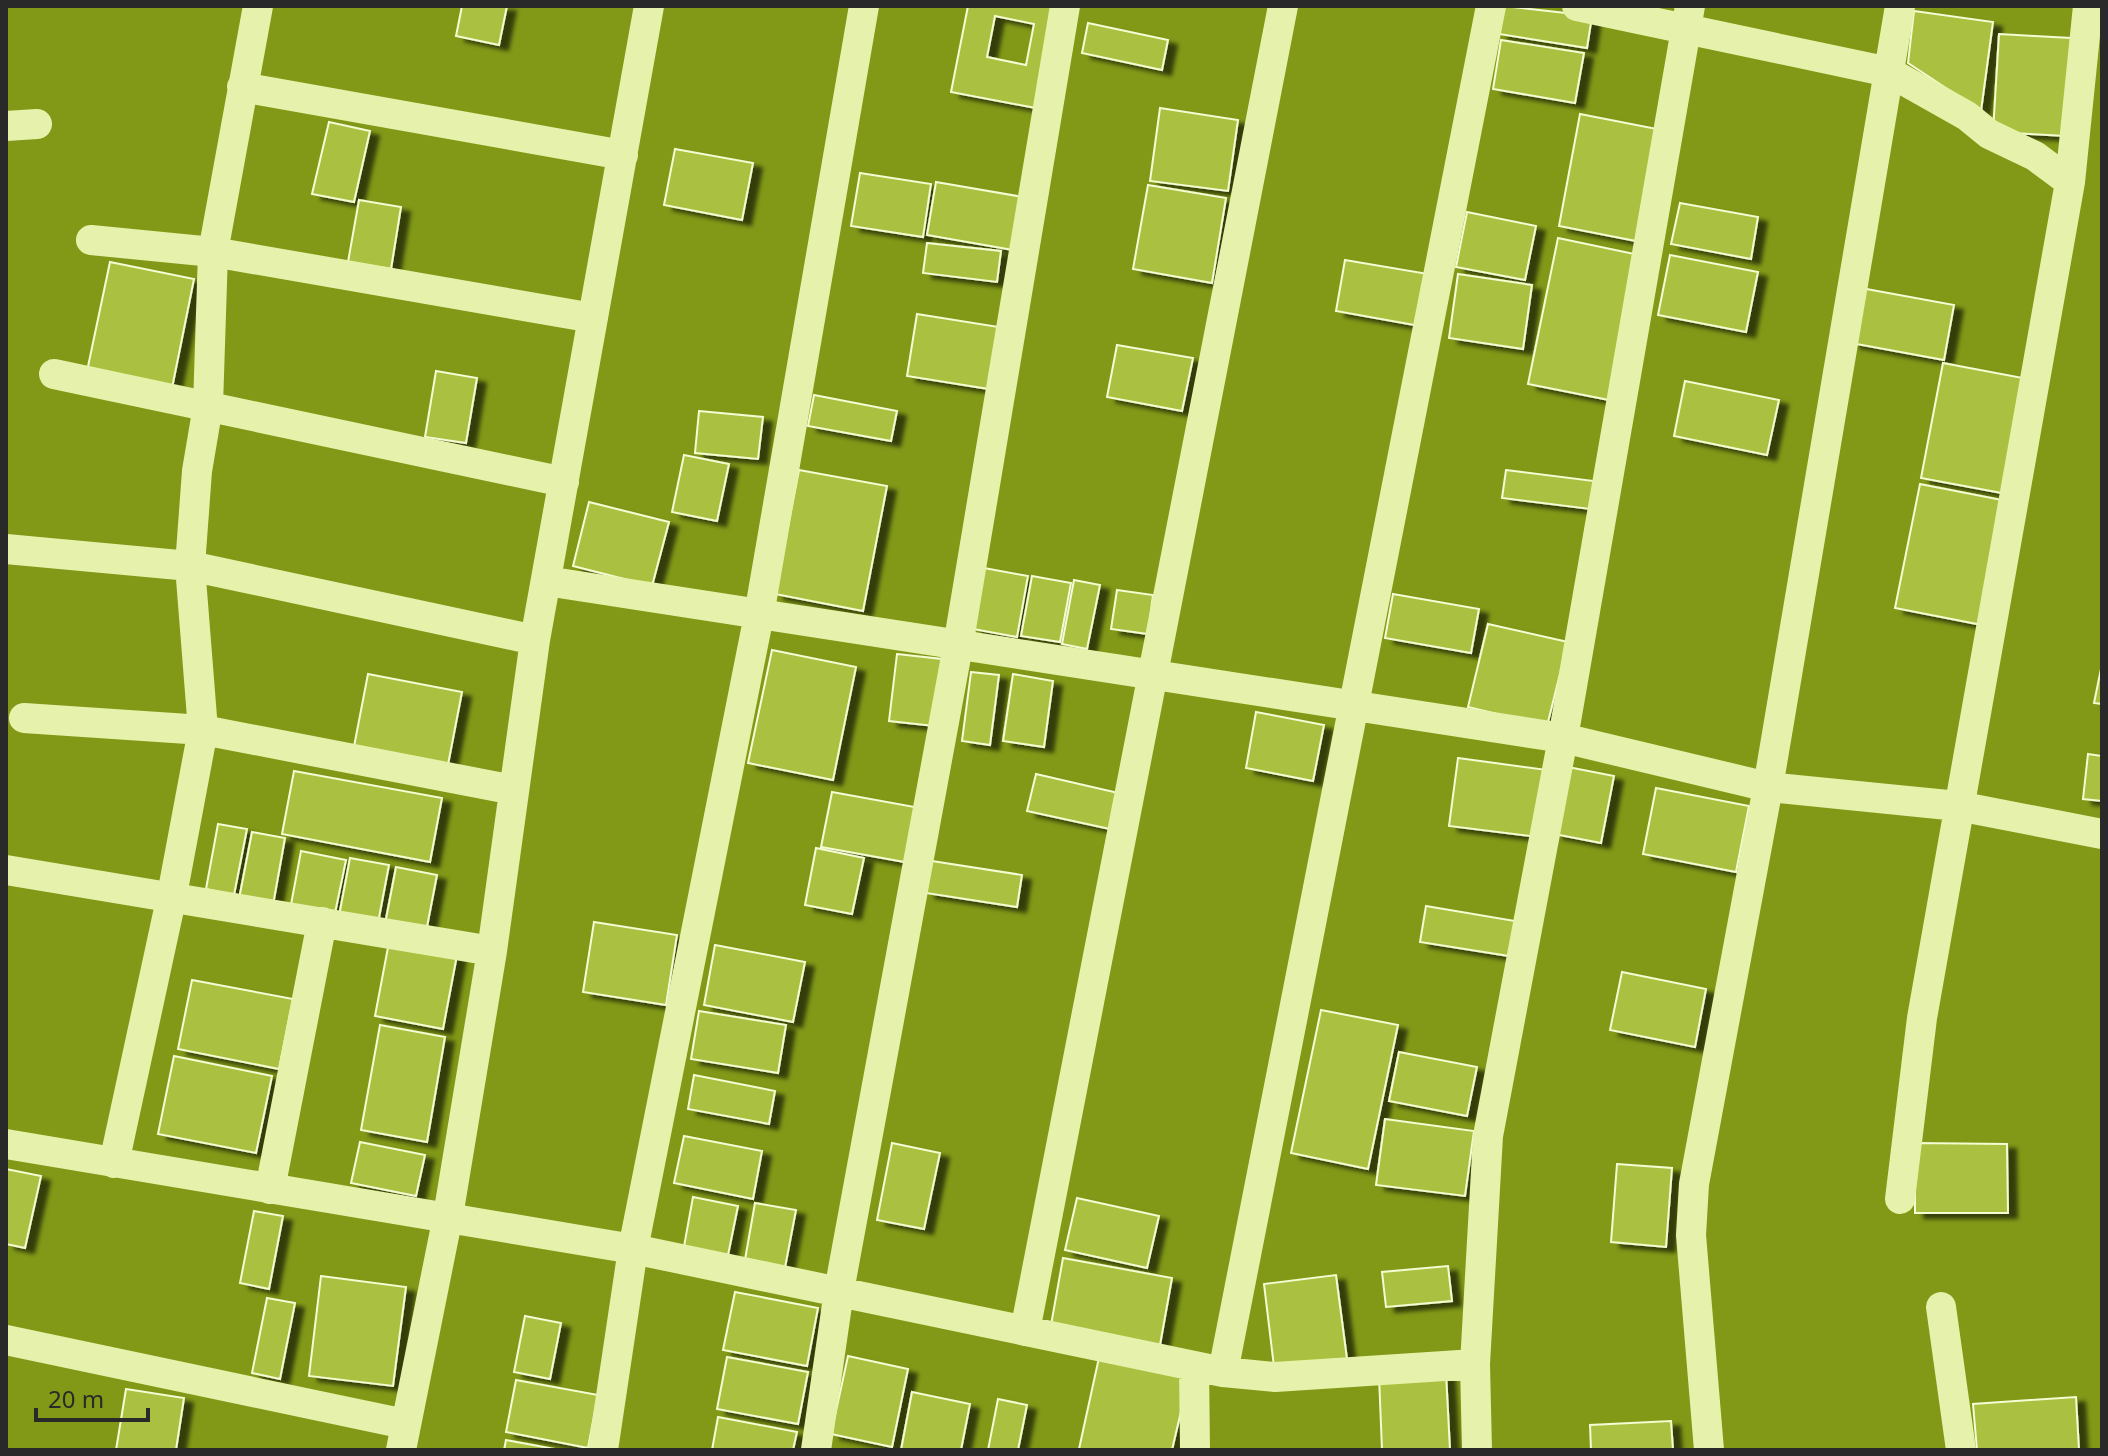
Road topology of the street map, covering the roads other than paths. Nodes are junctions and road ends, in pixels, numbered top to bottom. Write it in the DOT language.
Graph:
graph roads {
  1 [pos="258,6"];
  2 [pos="649,6"];
  3 [pos="864,6"];
  4 [pos="1065,6"];
  5 [pos="1283,6"];
  6 [pos="1491,6"];
  7 [pos="1577,6"];
  8 [pos="1900,6"];
  9 [pos="2088,6"];
  10 [pos="1688,17"];
  11 [pos="2093,41"];
  12 [pos="1889,72"];
  13 [pos="242,87"];
  14 [pos="37,124"];
  15 [pos="6,126"];
  16 [pos="623,155"];
  17 [pos="2070,182"];
  18 [pos="91,240"];
  19 [pos="213,252"];
  20 [pos="593,318"];
  21 [pos="54,374"];
  22 [pos="208,406"];
  23 [pos="564,482"];
  24 [pos="6,549"];
  25 [pos="190,566"];
  26 [pos="546,581"];
  27 [pos="759,615"];
  28 [pos="535,640"];
  29 [pos="958,646"];
  30 [pos="1154,677"];
  31 [pos="1354,707"];
  32 [pos="24,718"];
  33 [pos="203,730"];
  34 [pos="1563,738"];
  35 [pos="1768,787"];
  36 [pos="514,790"];
  37 [pos="1958,806"];
  38 [pos="2102,834"];
  39 [pos="6,870"];
  40 [pos="172,895"];
  41 [pos="322,922"];
  42 [pos="492,951"];
  43 [pos="6,1144"];
  44 [pos="114,1163"];
  45 [pos="270,1189"];
  46 [pos="1900,1199"];
  47 [pos="448,1216"];
  48 [pos="633,1249"];
  49 [pos="839,1291"];
  50 [pos="1941,1307"];
  51 [pos="1025,1331"];
  52 [pos="6,1340"];
  53 [pos="1475,1364"];
  54 [pos="1208,1369"];
  55 [pos="403,1437"];
  56 [pos="603,1450"];
  57 [pos="816,1450"];
  58 [pos="1195,1450"];
  59 [pos="1477,1450"];
  60 [pos="1709,1450"];
  61 [pos="1961,1450"];
  1 -- 13 [label="street"];
  2 -- 16 [label="street"];
  3 -- 27 [label="street"];
  4 -- 29 [label="street"];
  5 -- 30 [label="street"];
  6 -- 31 [label="street"];
  7 -- 10 [label="street"];
  8 -- 12 [label="street"];
  9 -- 11 [label="street"];
  10 -- 12 [label="street"];
  10 -- 34 [label="street"];
  11 -- 17 [label="street"];
  12 -- 17 [label="street"];
  12 -- 35 [label="street"];
  13 -- 16 [label="street"];
  13 -- 19 [label="street"];
  14 -- 15 [label="street"];
  16 -- 20 [label="street"];
  17 -- 37 [label="street"];
  18 -- 19 [label="street"];
  19 -- 20 [label="street"];
  19 -- 22 [label="street"];
  20 -- 23 [label="street"];
  21 -- 22 [label="street"];
  22 -- 23 [label="street"];
  22 -- 25 [label="street"];
  23 -- 26 [label="street"];
  24 -- 25 [label="street"];
  25 -- 28 [label="street"];
  25 -- 33 [label="street"];
  26 -- 27 [label="street"];
  26 -- 28 [label="street"];
  27 -- 29 [label="street"];
  27 -- 48 [label="street"];
  28 -- 36 [label="street"];
  29 -- 30 [label="street"];
  29 -- 49 [label="street"];
  30 -- 31 [label="street"];
  30 -- 51 [label="street"];
  31 -- 34 [label="street"];
  31 -- 54 [label="street"];
  32 -- 33 [label="street"];
  33 -- 36 [label="street"];
  33 -- 40 [label="street"];
  34 -- 35 [label="street"];
  34 -- 53 [label="street"];
  35 -- 37 [label="street"];
  35 -- 60 [label="street"];
  36 -- 42 [label="street"];
  37 -- 38 [label="street"];
  37 -- 46 [label="street"];
  39 -- 40 [label="street"];
  40 -- 41 [label="street"];
  40 -- 44 [label="street"];
  41 -- 42 [label="street"];
  41 -- 45 [label="street"];
  42 -- 47 [label="street"];
  43 -- 44 [label="street"];
  44 -- 45 [label="street"];
  45 -- 47 [label="street"];
  47 -- 48 [label="street"];
  47 -- 55 [label="street"];
  48 -- 49 [label="street"];
  48 -- 56 [label="street"];
  49 -- 51 [label="street"];
  49 -- 57 [label="street"];
  50 -- 61 [label="street"];
  51 -- 54 [label="street"];
  52 -- 55 [label="street"];
  53 -- 54 [label="street"];
  53 -- 59 [label="street"];
  54 -- 58 [label="street"];
}
